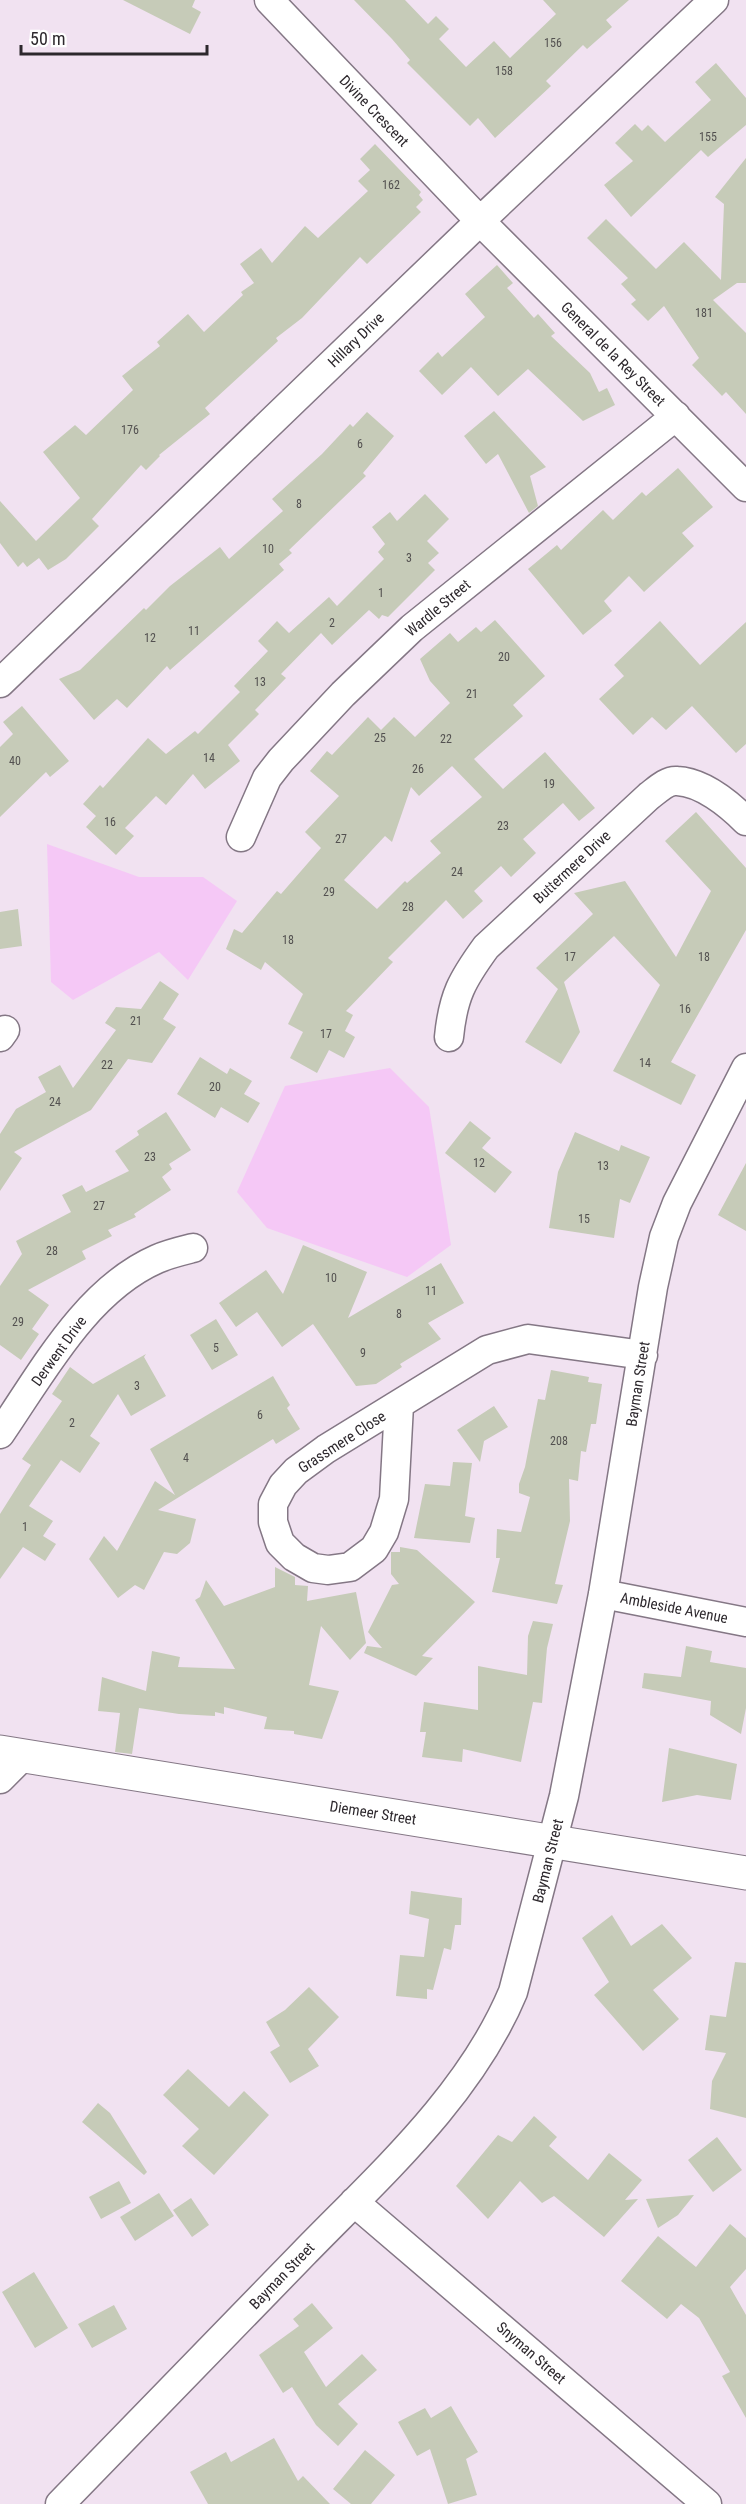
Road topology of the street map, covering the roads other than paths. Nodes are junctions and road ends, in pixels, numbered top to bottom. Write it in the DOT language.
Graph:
graph roads {
  1 [pos="269,0"];
  2 [pos="714,0"];
  3 [pos="480,221"];
  4 [pos="675,416"];
  5 [pos="746,487"];
  6 [pos="0,683"];
  7 [pos="746,821"];
  8 [pos="241,837"];
  9 [pos="448,1037"];
  10 [pos="746,1068"];
  11 [pos="193,1248"];
  12 [pos="643,1355"];
  13 [pos="399,1405"];
  14 [pos="0,1434"];
  15 [pos="603,1594"];
  16 [pos="746,1622"];
  17 [pos="8,1762"];
  18 [pos="554,1842"];
  19 [pos="746,1873"];
  20 [pos="354,2202"];
  21 [pos="60,2504"];
  22 [pos="707,2504"];
  1 -- 3 [label="street, Divine Crescent"];
  2 -- 3 [label="street, Hillary Drive"];
  3 -- 4 [label="street, General de la Rey Street"];
  3 -- 6 [label="street, Hillary Drive"];
  4 -- 5 [label="street, General de la Rey Street"];
  4 -- 8 [label="street, Wardle Street"];
  7 -- 9 [label="street, Buttermere Drive"];
  10 -- 12 [label="street, Bayman Street"];
  11 -- 14 [label="street, Derwent Drive"];
  12 -- 13 [label="street, Grassmere Close"];
  12 -- 15 [label="street, Bayman Street"];
  13 -- 13 [label="street, Grassmere Close"];
  15 -- 16 [label="street, Ambleside Avenue"];
  15 -- 18 [label="street, Bayman Street"];
  17 -- 18 [label="street, Diemeer Street"];
  18 -- 19 [label="street, Diemeer Street"];
  18 -- 20 [label="street, Bayman Street"];
  20 -- 21 [label="street, Bayman Street"];
  20 -- 22 [label="street, Snyman Street"];
}
